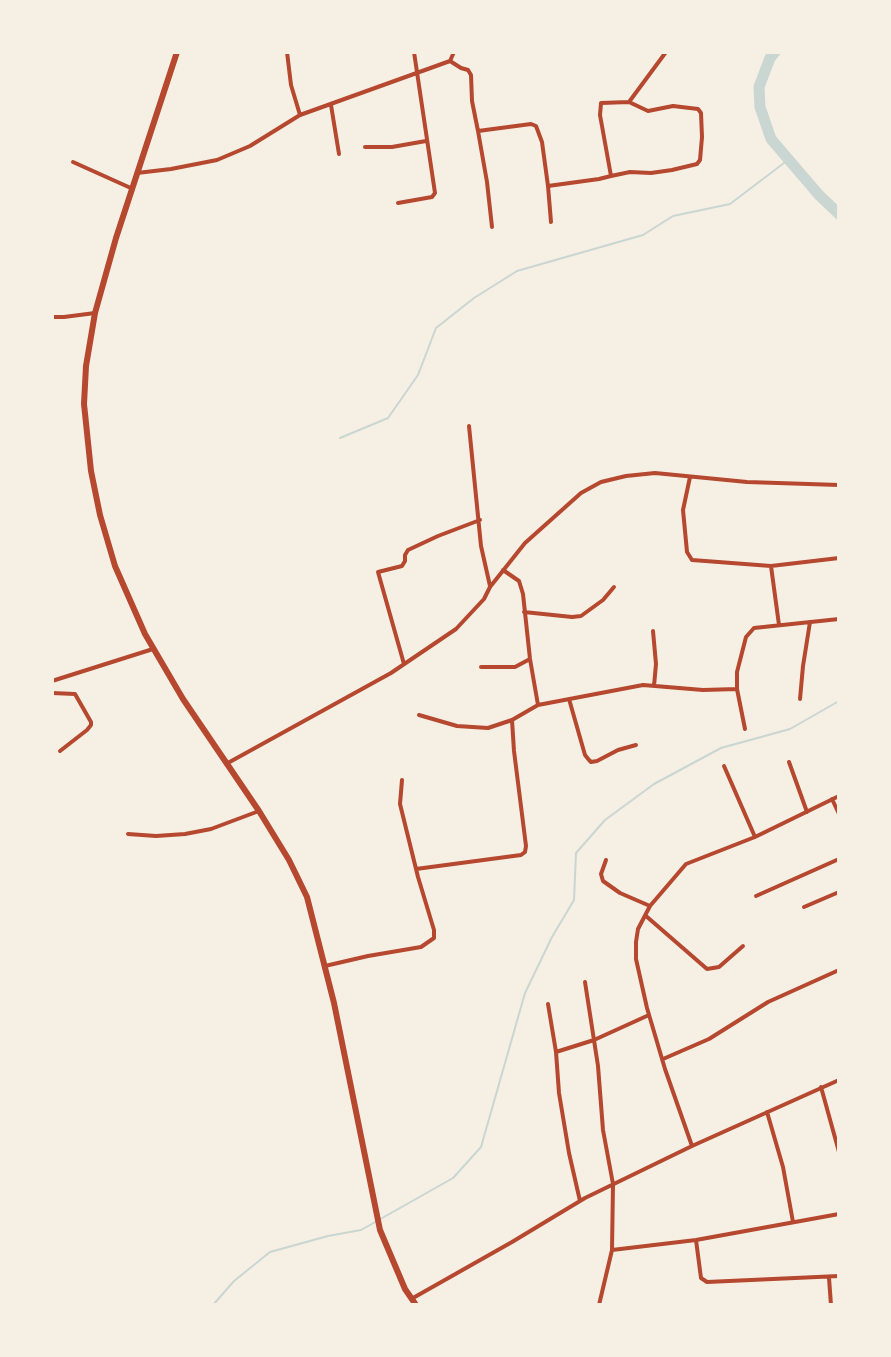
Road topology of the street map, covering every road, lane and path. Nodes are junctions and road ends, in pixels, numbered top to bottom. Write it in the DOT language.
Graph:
graph roads {
  1 [pos="177,52"];
  2 [pos="287,52"];
  3 [pos="414,52"];
  4 [pos="454,52"];
  5 [pos="666,52"];
  6 [pos="450,61"];
  7 [pos="417,72"];
  8 [pos="629,102"];
  9 [pos="331,105"];
  10 [pos="300,115"];
  11 [pos="478,131"];
  12 [pos="426,140"];
  13 [pos="365,147"];
  14 [pos="339,154"];
  15 [pos="73,162"];
  16 [pos="137,173"];
  17 [pos="611,176"];
  18 [pos="548,186"];
  19 [pos="133,189"];
  20 [pos="398,203"];
  21 [pos="551,222"];
  22 [pos="492,227"];
  23 [pos="95,313"];
  24 [pos="52,317"];
  25 [pos="469,426"];
  26 [pos="690,477"];
  27 [pos="839,485"];
  28 [pos="480,520"];
  29 [pos="839,558"];
  30 [pos="771,566"];
  31 [pos="503,570"];
  32 [pos="490,587"];
  33 [pos="614,587"];
  34 [pos="524,612"];
  35 [pos="839,619"];
  36 [pos="810,622"];
  37 [pos="779,625"];
  38 [pos="653,631"];
  39 [pos="153,649"];
  40 [pos="530,659"];
  41 [pos="404,664"];
  42 [pos="481,667"];
  43 [pos="52,681"];
  44 [pos="654,686"];
  45 [pos="737,689"];
  46 [pos="52,693"];
  47 [pos="569,699"];
  48 [pos="800,699"];
  49 [pos="538,705"];
  50 [pos="419,715"];
  51 [pos="512,720"];
  52 [pos="745,729"];
  53 [pos="636,745"];
  54 [pos="60,751"];
  55 [pos="789,762"];
  56 [pos="226,764"];
  57 [pos="724,766"];
  58 [pos="402,780"];
  59 [pos="839,796"];
  60 [pos="832,799"];
  61 [pos="259,811"];
  62 [pos="807,812"];
  63 [pos="839,814"];
  64 [pos="128,834"];
  65 [pos="755,837"];
  66 [pos="839,859"];
  67 [pos="606,860"];
  68 [pos="416,869"];
  69 [pos="839,892"];
  70 [pos="756,896"];
  71 [pos="650,906"];
  72 [pos="804,907"];
  73 [pos="646,915"];
  74 [pos="743,946"];
  75 [pos="325,966"];
  76 [pos="839,970"];
  77 [pos="585,982"];
  78 [pos="548,1004"];
  79 [pos="649,1015"];
  80 [pos="594,1040"];
  81 [pos="556,1052"];
  82 [pos="663,1059"];
  83 [pos="839,1080"];
  84 [pos="821,1087"];
  85 [pos="767,1112"];
  86 [pos="692,1146"];
  87 [pos="839,1152"];
  88 [pos="613,1184"];
  89 [pos="580,1201"];
  90 [pos="839,1214"];
  91 [pos="793,1222"];
  92 [pos="696,1240"];
  93 [pos="612,1250"];
  94 [pos="839,1276"];
  95 [pos="829,1278"];
  96 [pos="414,1302"];
  97 [pos="599,1305"];
  98 [pos="831,1305"];
  1 -- 16 [label="highway"];
  2 -- 10 [label="street"];
  3 -- 7 [label="street"];
  4 -- 6 [label="street"];
  5 -- 8 [label="street"];
  6 -- 7 [label="street"];
  6 -- 11 [label="street"];
  7 -- 9 [label="street"];
  7 -- 12 [label="street"];
  8 -- 17 [label="street"];
  8 -- 17 [label="street"];
  9 -- 10 [label="street"];
  9 -- 14 [label="street"];
  10 -- 16 [label="street"];
  11 -- 18 [label="street"];
  11 -- 22 [label="street"];
  12 -- 13 [label="street"];
  12 -- 20 [label="street"];
  15 -- 19 [label="street"];
  16 -- 19 [label="highway"];
  17 -- 18 [label="street"];
  18 -- 21 [label="street"];
  19 -- 23 [label="highway"];
  23 -- 24 [label="street"];
  23 -- 39 [label="highway"];
  25 -- 28 [label="street"];
  26 -- 27 [label="street"];
  26 -- 30 [label="street"];
  26 -- 31 [label="street"];
  28 -- 32 [label="street"];
  28 -- 41 [label="street"];
  29 -- 30 [label="street"];
  30 -- 37 [label="street"];
  31 -- 32 [label="street"];
  31 -- 34 [label="street"];
  32 -- 41 [label="street"];
  33 -- 34 [label="street"];
  34 -- 40 [label="street"];
  35 -- 36 [label="street"];
  36 -- 37 [label="street"];
  36 -- 48 [label="street"];
  37 -- 45 [label="street"];
  38 -- 44 [label="street"];
  39 -- 43 [label="street"];
  39 -- 56 [label="highway"];
  40 -- 42 [label="street"];
  40 -- 49 [label="street"];
  41 -- 56 [label="street"];
  44 -- 45 [label="street"];
  44 -- 47 [label="street"];
  45 -- 52 [label="street"];
  46 -- 54 [label="street"];
  47 -- 49 [label="street"];
  47 -- 53 [label="street"];
  49 -- 51 [label="street"];
  50 -- 51 [label="street"];
  51 -- 68 [label="street"];
  55 -- 62 [label="street"];
  56 -- 61 [label="highway"];
  57 -- 65 [label="street"];
  58 -- 68 [label="street"];
  59 -- 60 [label="street"];
  60 -- 62 [label="street"];
  60 -- 63 [label="street"];
  61 -- 64 [label="street"];
  61 -- 75 [label="highway"];
  62 -- 65 [label="street"];
  65 -- 71 [label="street"];
  66 -- 70 [label="street"];
  67 -- 71 [label="street"];
  68 -- 75 [label="street"];
  69 -- 72 [label="street"];
  71 -- 73 [label="street"];
  73 -- 74 [label="street"];
  73 -- 79 [label="street"];
  75 -- 96 [label="highway"];
  76 -- 82 [label="street"];
  77 -- 80 [label="street"];
  78 -- 81 [label="street"];
  79 -- 80 [label="street"];
  79 -- 82 [label="street"];
  80 -- 81 [label="street"];
  80 -- 88 [label="street"];
  81 -- 89 [label="street"];
  82 -- 86 [label="street"];
  83 -- 84 [label="street"];
  84 -- 85 [label="street"];
  84 -- 87 [label="street"];
  85 -- 86 [label="street"];
  85 -- 91 [label="street"];
  86 -- 88 [label="street"];
  88 -- 89 [label="street"];
  88 -- 93 [label="street"];
  89 -- 96 [label="street"];
  90 -- 91 [label="street"];
  91 -- 92 [label="street"];
  92 -- 93 [label="street"];
  92 -- 95 [label="street"];
  93 -- 97 [label="street"];
  94 -- 95 [label="street"];
  95 -- 98 [label="street"];
}
